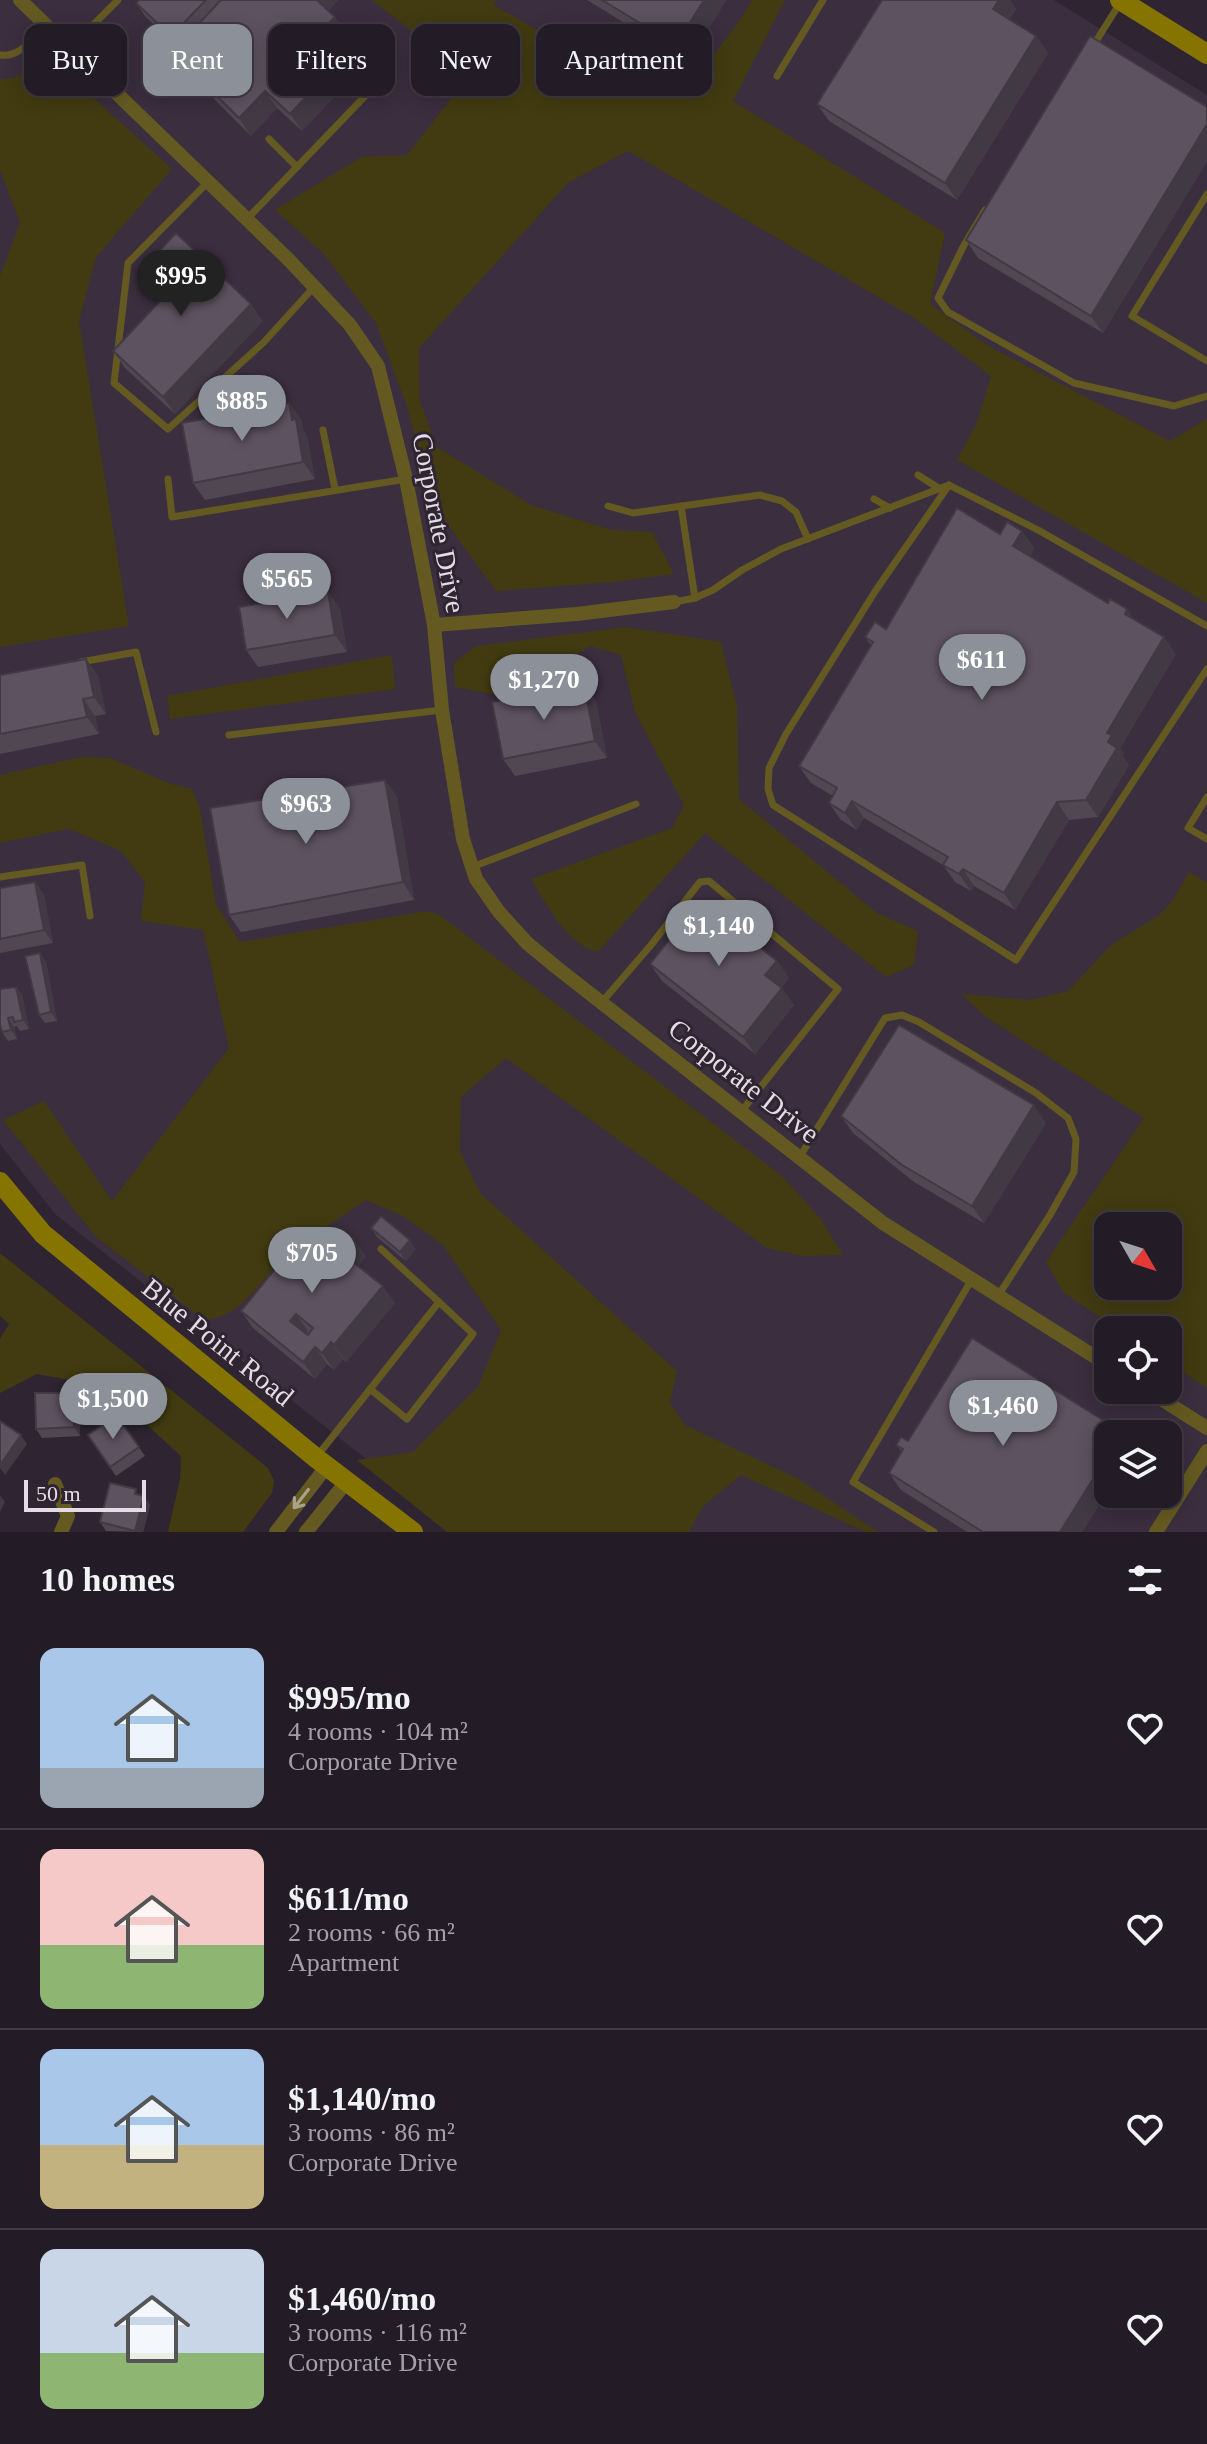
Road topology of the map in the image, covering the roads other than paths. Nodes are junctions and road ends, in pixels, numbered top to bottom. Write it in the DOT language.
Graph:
graph roads {
  1 [pos="20,0"];
  2 [pos="118,0"];
  3 [pos="823,0"];
  4 [pos="1121,0"];
  5 [pos="44,24"];
  6 [pos="94,24"];
  7 [pos="24,47"];
  8 [pos="1089,51"];
  9 [pos="1207,54"];
  10 [pos="0,55"];
  11 [pos="777,76"];
  12 [pos="119,96"];
  13 [pos="365,96"];
  14 [pos="269,139"];
  15 [pos="297,167"];
  16 [pos="208,182"];
  17 [pos="1207,194"];
  18 [pos="990,201"];
  19 [pos="247,219"];
  20 [pos="314,287"];
  21 [pos="1207,361"];
  22 [pos="1207,396"];
  23 [pos="323,430"];
  24 [pos="918,475"];
  25 [pos="168,479"];
  26 [pos="406,479"];
  27 [pos="949,485"];
  28 [pos="335,489"];
  29 [pos="940,489"];
  30 [pos="874,499"];
  31 [pos="608,506"];
  32 [pos="681,506"];
  33 [pos="890,508"];
  34 [pos="808,539"];
  35 [pos="695,598"];
  36 [pos="674,602"];
  37 [pos="434,625"];
  38 [pos="1207,626"];
  39 [pos="76,663"];
  40 [pos="1207,669"];
  41 [pos="442,710"];
  42 [pos="156,732"];
  43 [pos="229,735"];
  44 [pos="1207,797"];
  45 [pos="636,804"];
  46 [pos="1207,839"];
  47 [pos="472,867"];
  48 [pos="0,877"];
  49 [pos="90,916"];
  50 [pos="602,1002"];
  51 [pos="741,1112"];
  52 [pos="799,1158"];
  53 [pos="0,1182"];
  54 [pos="381,1249"];
  55 [pos="972,1279"];
  56 [pos="998,1296"];
  57 [pos="439,1302"];
  58 [pos="1094,1356"];
  59 [pos="370,1389"];
  60 [pos="1169,1404"];
  61 [pos="1207,1428"];
  62 [pos="1207,1451"];
  63 [pos="322,1462"];
  64 [pos="347,1481"];
  65 [pos="55,1484"];
  66 [pos="61,1532"];
  67 [pos="276,1532"];
  68 [pos="306,1532"];
  69 [pos="413,1532"];
  70 [pos="934,1532"];
  71 [pos="1156,1532"];
  1 -- 5 [label="street, Corporate Drive"];
  2 -- 6 [label="lane"];
  3 -- 11 [label="lane"];
  4 -- 8 [label="lane"];
  4 -- 9 [label="street"];
  7 -- 10 [label="lane"];
  12 -- 16 [label="street, Corporate Drive"];
  13 -- 15 [label="lane"];
  14 -- 15 [label="lane"];
  15 -- 19 [label="lane"];
  16 -- 19 [label="street, Corporate Drive"];
  16 -- 20 [label="lane"];
  17 -- 21 [label="lane"];
  18 -- 22 [label="lane"];
  19 -- 20 [label="street, Corporate Drive"];
  20 -- 26 [label="street, Corporate Drive"];
  23 -- 28 [label="lane"];
  24 -- 29 [label="lane"];
  25 -- 28 [label="lane"];
  26 -- 28 [label="lane"];
  26 -- 37 [label="street, Corporate Drive"];
  27 -- 29 [label="lane"];
  27 -- 38 [label="lane"];
  27 -- 40 [label="lane"];
  29 -- 33 [label="lane"];
  30 -- 33 [label="lane"];
  31 -- 32 [label="lane"];
  32 -- 34 [label="lane"];
  32 -- 35 [label="lane"];
  33 -- 34 [label="lane"];
  34 -- 35 [label="lane"];
  35 -- 36 [label="lane"];
  36 -- 37 [label="street"];
  37 -- 41 [label="street, Corporate Drive"];
  39 -- 42 [label="lane"];
  41 -- 43 [label="lane"];
  41 -- 47 [label="street, Corporate Drive"];
  44 -- 46 [label="lane"];
  45 -- 47 [label="lane"];
  47 -- 50 [label="street, Corporate Drive"];
  48 -- 49 [label="lane"];
  50 -- 51 [label="street, Corporate Drive"];
  50 -- 51 [label="lane"];
  51 -- 52 [label="street, Corporate Drive"];
  52 -- 55 [label="street, Corporate Drive"];
  52 -- 56 [label="lane"];
  53 -- 63 [label="street, Blue Point Road"];
  54 -- 57 [label="lane"];
  55 -- 56 [label="street, Corporate Drive"];
  55 -- 70 [label="lane"];
  56 -- 58 [label="street, Corporate Drive"];
  57 -- 59 [label="lane"];
  57 -- 59 [label="lane"];
  59 -- 63 [label="lane"];
  60 -- 61 [label="street"];
  62 -- 71 [label="street"];
  63 -- 64 [label="street, Blue Point Road"];
  63 -- 67 [label="street, one-way"];
  64 -- 68 [label="street"];
  64 -- 69 [label="street, Blue Point Road"];
  65 -- 66 [label="street"];
}
